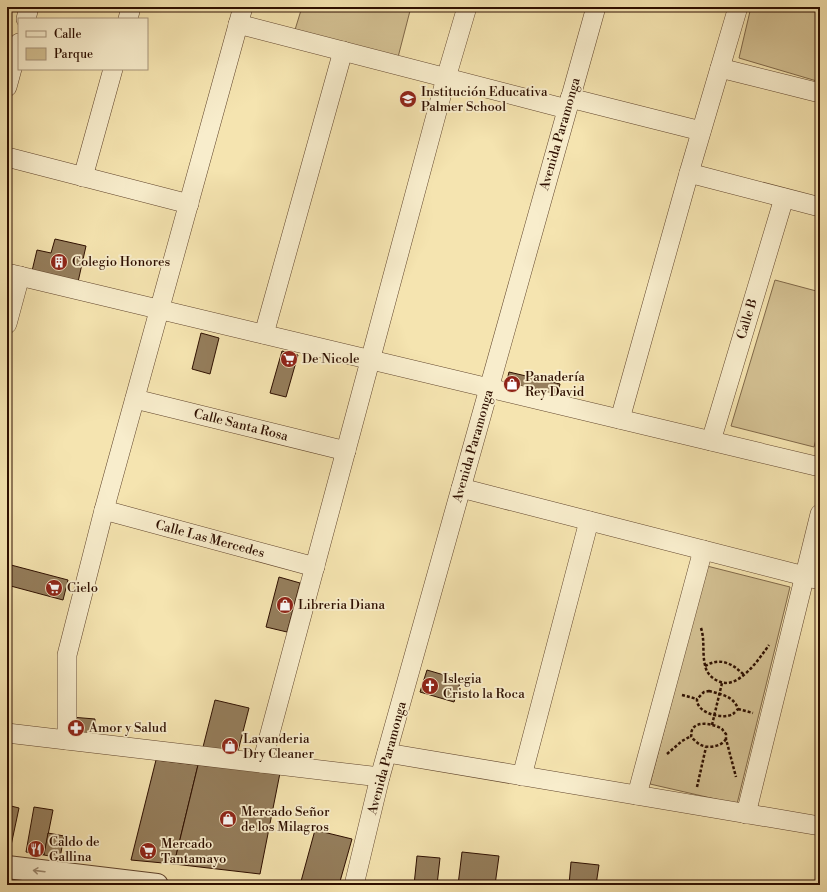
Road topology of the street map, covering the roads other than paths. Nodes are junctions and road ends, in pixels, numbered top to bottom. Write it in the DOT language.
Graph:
graph roads {
  1 [pos="29,7"];
  2 [pos="131,7"];
  3 [pos="467,7"];
  4 [pos="596,7"];
  5 [pos="738,7"];
  6 [pos="240,16"];
  7 [pos="26,18"];
  8 [pos="128,18"];
  9 [pos="18,47"];
  10 [pos="343,51"];
  11 [pos="720,68"];
  12 [pos="113,70"];
  13 [pos="446,78"];
  14 [pos="7,87"];
  15 [pos="820,92"];
  16 [pos="569,103"];
  17 [pos="701,131"];
  18 [pos="7,157"];
  19 [pos="689,173"];
  20 [pos="83,177"];
  21 [pos="784,198"];
  22 [pos="189,204"];
  23 [pos="820,207"];
  24 [pos="13,275"];
  25 [pos="160,310"];
  26 [pos="7,324"];
  27 [pos="264,334"];
  28 [pos="371,360"];
  29 [pos="489,388"];
  30 [pos="135,399"];
  31 [pos="620,419"];
  32 [pos="711,441"];
  33 [pos="346,451"];
  34 [pos="820,467"];
  35 [pos="461,488"];
  36 [pos="104,510"];
  37 [pos="820,514"];
  38 [pos="589,521"];
  39 [pos="703,550"];
  40 [pos="315,567"];
  41 [pos="812,578"];
  42 [pos="7,733"];
  43 [pos="67,740"];
  44 [pos="387,753"];
  45 [pos="262,763"];
  46 [pos="522,776"];
  47 [pos="380,777"];
  48 [pos="637,795"];
  49 [pos="746,814"];
  50 [pos="820,826"];
  51 [pos="7,867"];
  52 [pos="76,880"];
  53 [pos="157,885"];
  54 [pos="354,885"];
  1 -- 7 [label="street"];
  2 -- 8 [label="street"];
  3 -- 13 [label="street"];
  4 -- 16 [label="street, Avenida Paramonga"];
  5 -- 11 [label="street"];
  6 -- 10 [label="street"];
  6 -- 22 [label="street"];
  9 -- 14 [label="street"];
  10 -- 13 [label="street"];
  10 -- 27 [label="street"];
  11 -- 15 [label="street"];
  11 -- 17 [label="street"];
  12 -- 20 [label="street"];
  13 -- 16 [label="street"];
  13 -- 28 [label="street"];
  16 -- 17 [label="street"];
  16 -- 29 [label="street, Avenida Paramonga"];
  17 -- 19 [label="street"];
  18 -- 20 [label="street"];
  19 -- 21 [label="street"];
  19 -- 31 [label="street"];
  20 -- 22 [label="street"];
  21 -- 23 [label="street"];
  21 -- 32 [label="street, Calle B"];
  22 -- 25 [label="street"];
  24 -- 25 [label="street"];
  24 -- 26 [label="street"];
  25 -- 27 [label="street"];
  25 -- 30 [label="street"];
  27 -- 28 [label="street"];
  28 -- 29 [label="street"];
  28 -- 33 [label="street"];
  29 -- 31 [label="street"];
  29 -- 35 [label="street, Avenida Paramonga"];
  30 -- 33 [label="street, Calle Santa Rosa"];
  30 -- 36 [label="street"];
  31 -- 32 [label="street"];
  32 -- 34 [label="street"];
  33 -- 40 [label="street"];
  35 -- 38 [label="street"];
  35 -- 44 [label="street, Avenida Paramonga"];
  36 -- 40 [label="street, Calle Las Mercedes"];
  36 -- 43 [label="street"];
  37 -- 41 [label="street"];
  38 -- 39 [label="street"];
  38 -- 46 [label="street"];
  39 -- 41 [label="street"];
  39 -- 48 [label="street"];
  40 -- 45 [label="street"];
  41 -- 49 [label="street"];
  42 -- 43 [label="street"];
  43 -- 45 [label="street"];
  44 -- 46 [label="street"];
  44 -- 47 [label="street, Avenida Paramonga"];
  45 -- 47 [label="street"];
  46 -- 48 [label="street"];
  47 -- 54 [label="street, Avenida Paramonga"];
  48 -- 49 [label="street"];
  49 -- 50 [label="street"];
  52 -- 51 [label="street, one-way"];
  52 -- 53 [label="street"];
}
